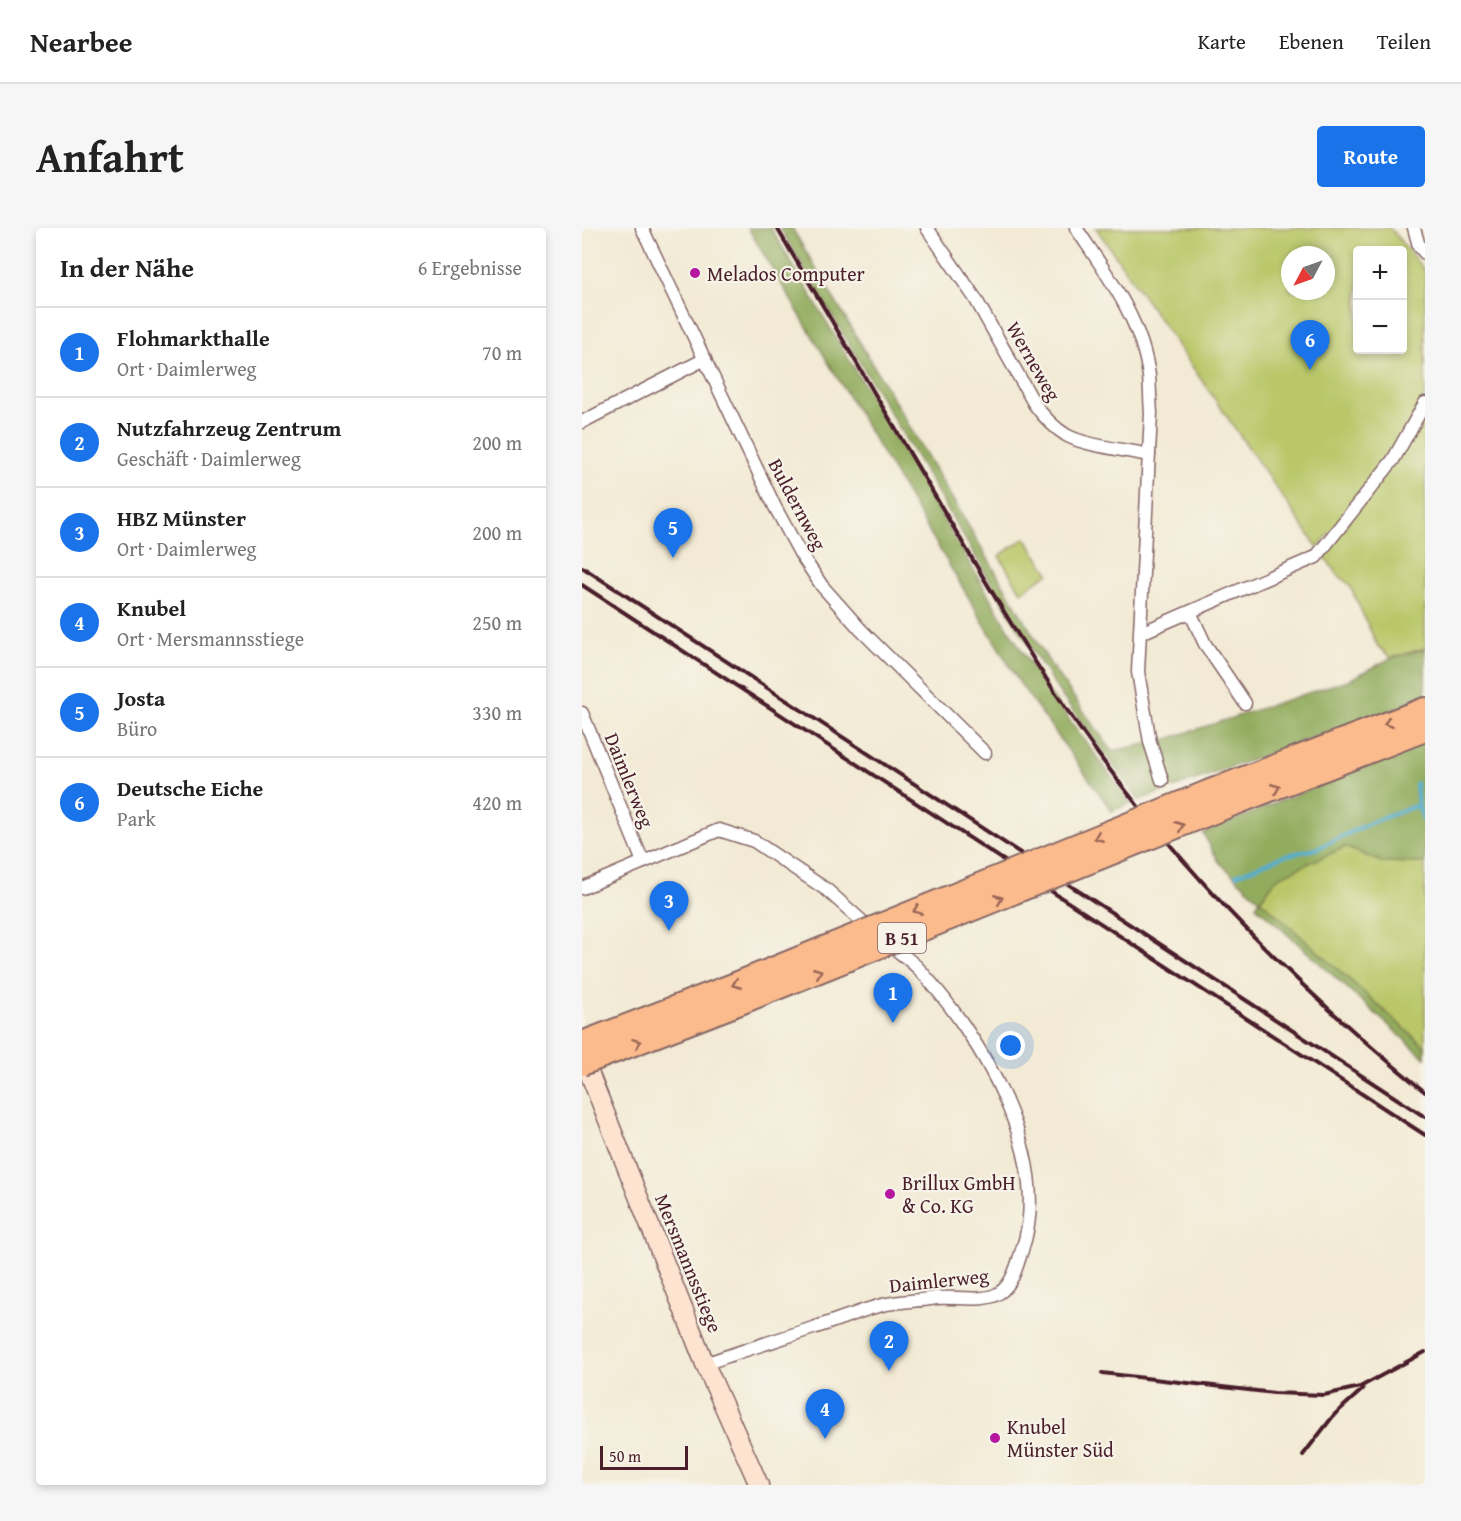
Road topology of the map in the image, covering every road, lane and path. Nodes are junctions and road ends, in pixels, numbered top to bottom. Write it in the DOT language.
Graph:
graph roads {
  1 [pos="642,228"];
  2 [pos="1076,228"];
  3 [pos="1413,228"];
  4 [pos="929,229"];
  5 [pos="1425,253"];
  6 [pos="705,359"];
  7 [pos="1425,403"];
  8 [pos="582,422"];
  9 [pos="1149,455"];
  10 [pos="1190,612"];
  11 [pos="1141,633"];
  12 [pos="1245,703"];
  13 [pos="1425,709"];
  14 [pos="582,713"];
  15 [pos="1425,730"];
  16 [pos="985,753"];
  17 [pos="1162,780"];
  18 [pos="1216,800"];
  19 [pos="643,862"];
  20 [pos="582,888"];
  21 [pos="582,1043"];
  22 [pos="582,1055"];
  23 [pos="582,1064"];
  24 [pos="705,1364"];
  25 [pos="759,1485"];
  1 -- 6 [label="street, Buldernweg"];
  2 -- 9 [label="street"];
  3 -- 5 [label="street"];
  4 -- 9 [label="street, Werneweg"];
  6 -- 8 [label="street"];
  6 -- 16 [label="street, Buldernweg"];
  7 -- 10 [label="street"];
  9 -- 11 [label="street"];
  10 -- 11 [label="street"];
  10 -- 12 [label="street"];
  11 -- 17 [label="street"];
  13 -- 18 [label="highway, B 51, one-way"];
  14 -- 19 [label="street, Daimlerweg"];
  18 -- 15 [label="highway, B 51, one-way"];
  18 -- 21 [label="highway, B 51, one-way, bridge"];
  23 -- 18 [label="highway, B 51, one-way, bridge"];
  19 -- 20 [label="street, Daimlerweg"];
  19 -- 24 [label="street, Daimlerweg"];
  22 -- 24 [label="street, Mersmannsstiege"];
  24 -- 25 [label="street, Mersmannsstiege"];
}
